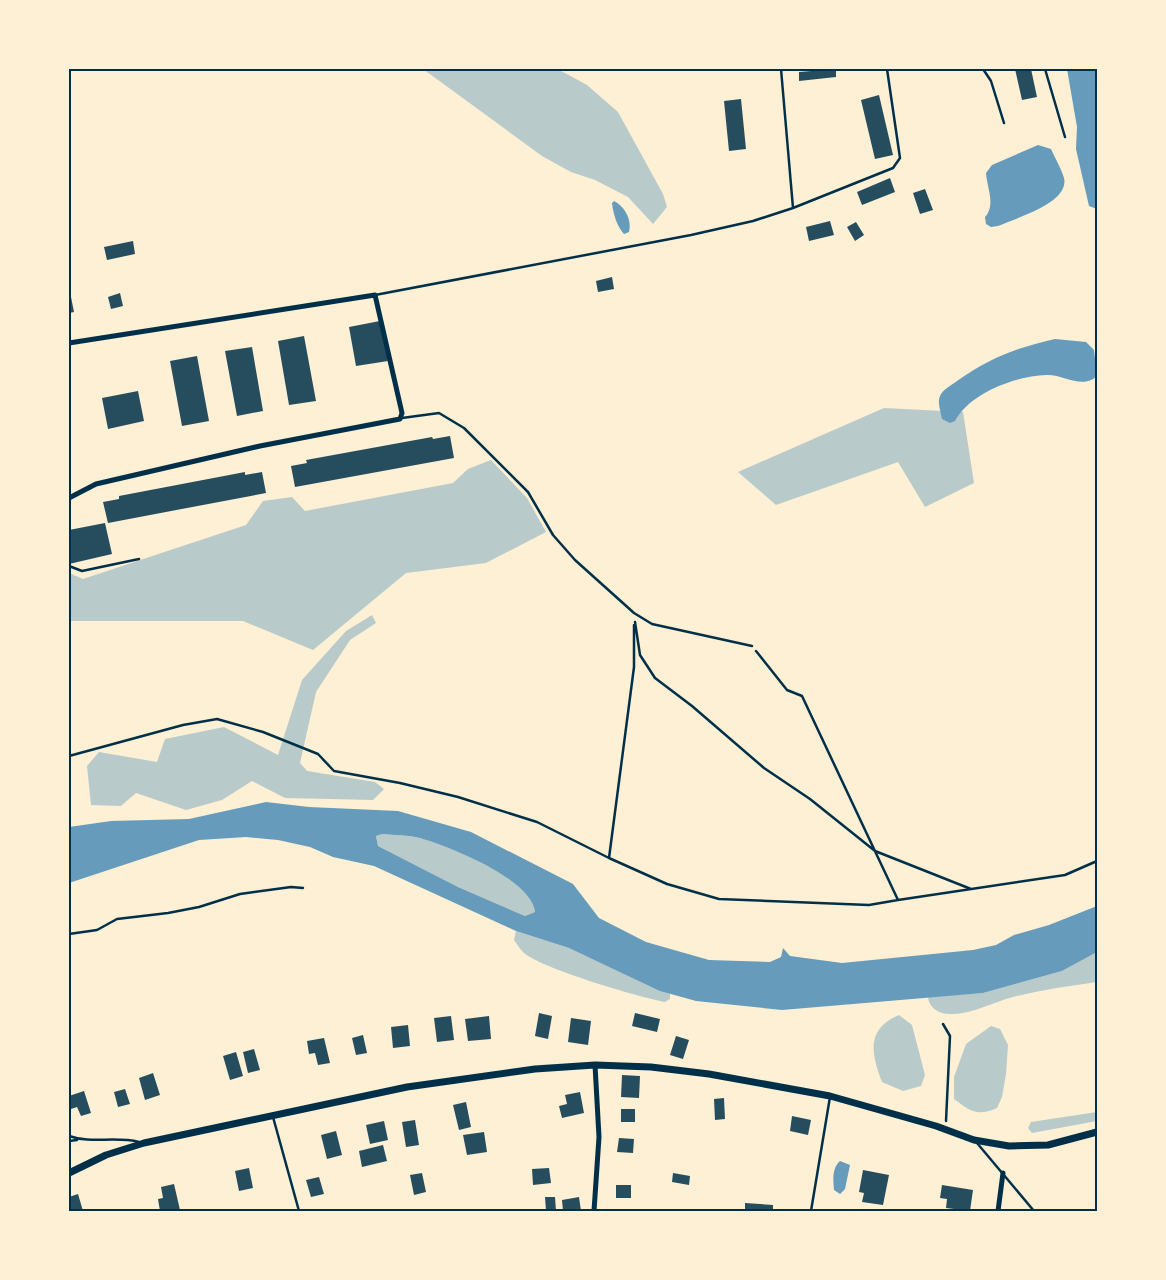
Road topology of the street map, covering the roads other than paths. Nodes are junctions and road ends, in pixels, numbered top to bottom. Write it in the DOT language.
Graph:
graph roads {
  1 [pos="781,69"];
  2 [pos="887,69"];
  3 [pos="983,69"];
  4 [pos="1045,69"];
  5 [pos="1004,123"];
  6 [pos="1065,137"];
  7 [pos="793,208"];
  8 [pos="376,295"];
  9 [pos="69,343"];
  10 [pos="400,418"];
  11 [pos="69,498"];
  12 [pos="139,559"];
  13 [pos="69,566"];
  14 [pos="752,646"];
  15 [pos="595,1065"];
  16 [pos="830,1096"];
  17 [pos="273,1117"];
  18 [pos="1097,1132"];
  19 [pos="69,1136"];
  20 [pos="80,1140"];
  21 [pos="974,1140"];
  22 [pos="69,1141"];
  23 [pos="144,1143"];
  24 [pos="69,1173"];
  25 [pos="1003,1173"];
  26 [pos="299,1211"];
  27 [pos="594,1211"];
  28 [pos="811,1211"];
  29 [pos="998,1211"];
  30 [pos="1034,1211"];
  1 -- 7 [label="lane"];
  2 -- 7 [label="lane"];
  3 -- 5 [label="lane"];
  4 -- 6 [label="lane"];
  7 -- 8 [label="lane"];
  8 -- 9 [label="street"];
  8 -- 10 [label="street"];
  10 -- 11 [label="street"];
  10 -- 14 [label="lane"];
  12 -- 13 [label="lane"];
  15 -- 16 [label="street"];
  15 -- 17 [label="street"];
  15 -- 27 [label="street"];
  16 -- 21 [label="street"];
  16 -- 28 [label="lane"];
  17 -- 23 [label="street"];
  17 -- 26 [label="lane"];
  18 -- 21 [label="street"];
  19 -- 20 [label="lane"];
  20 -- 22 [label="lane"];
  20 -- 23 [label="lane"];
  21 -- 25 [label="lane"];
  23 -- 24 [label="street"];
  25 -- 29 [label="street"];
  25 -- 30 [label="lane"];
}
